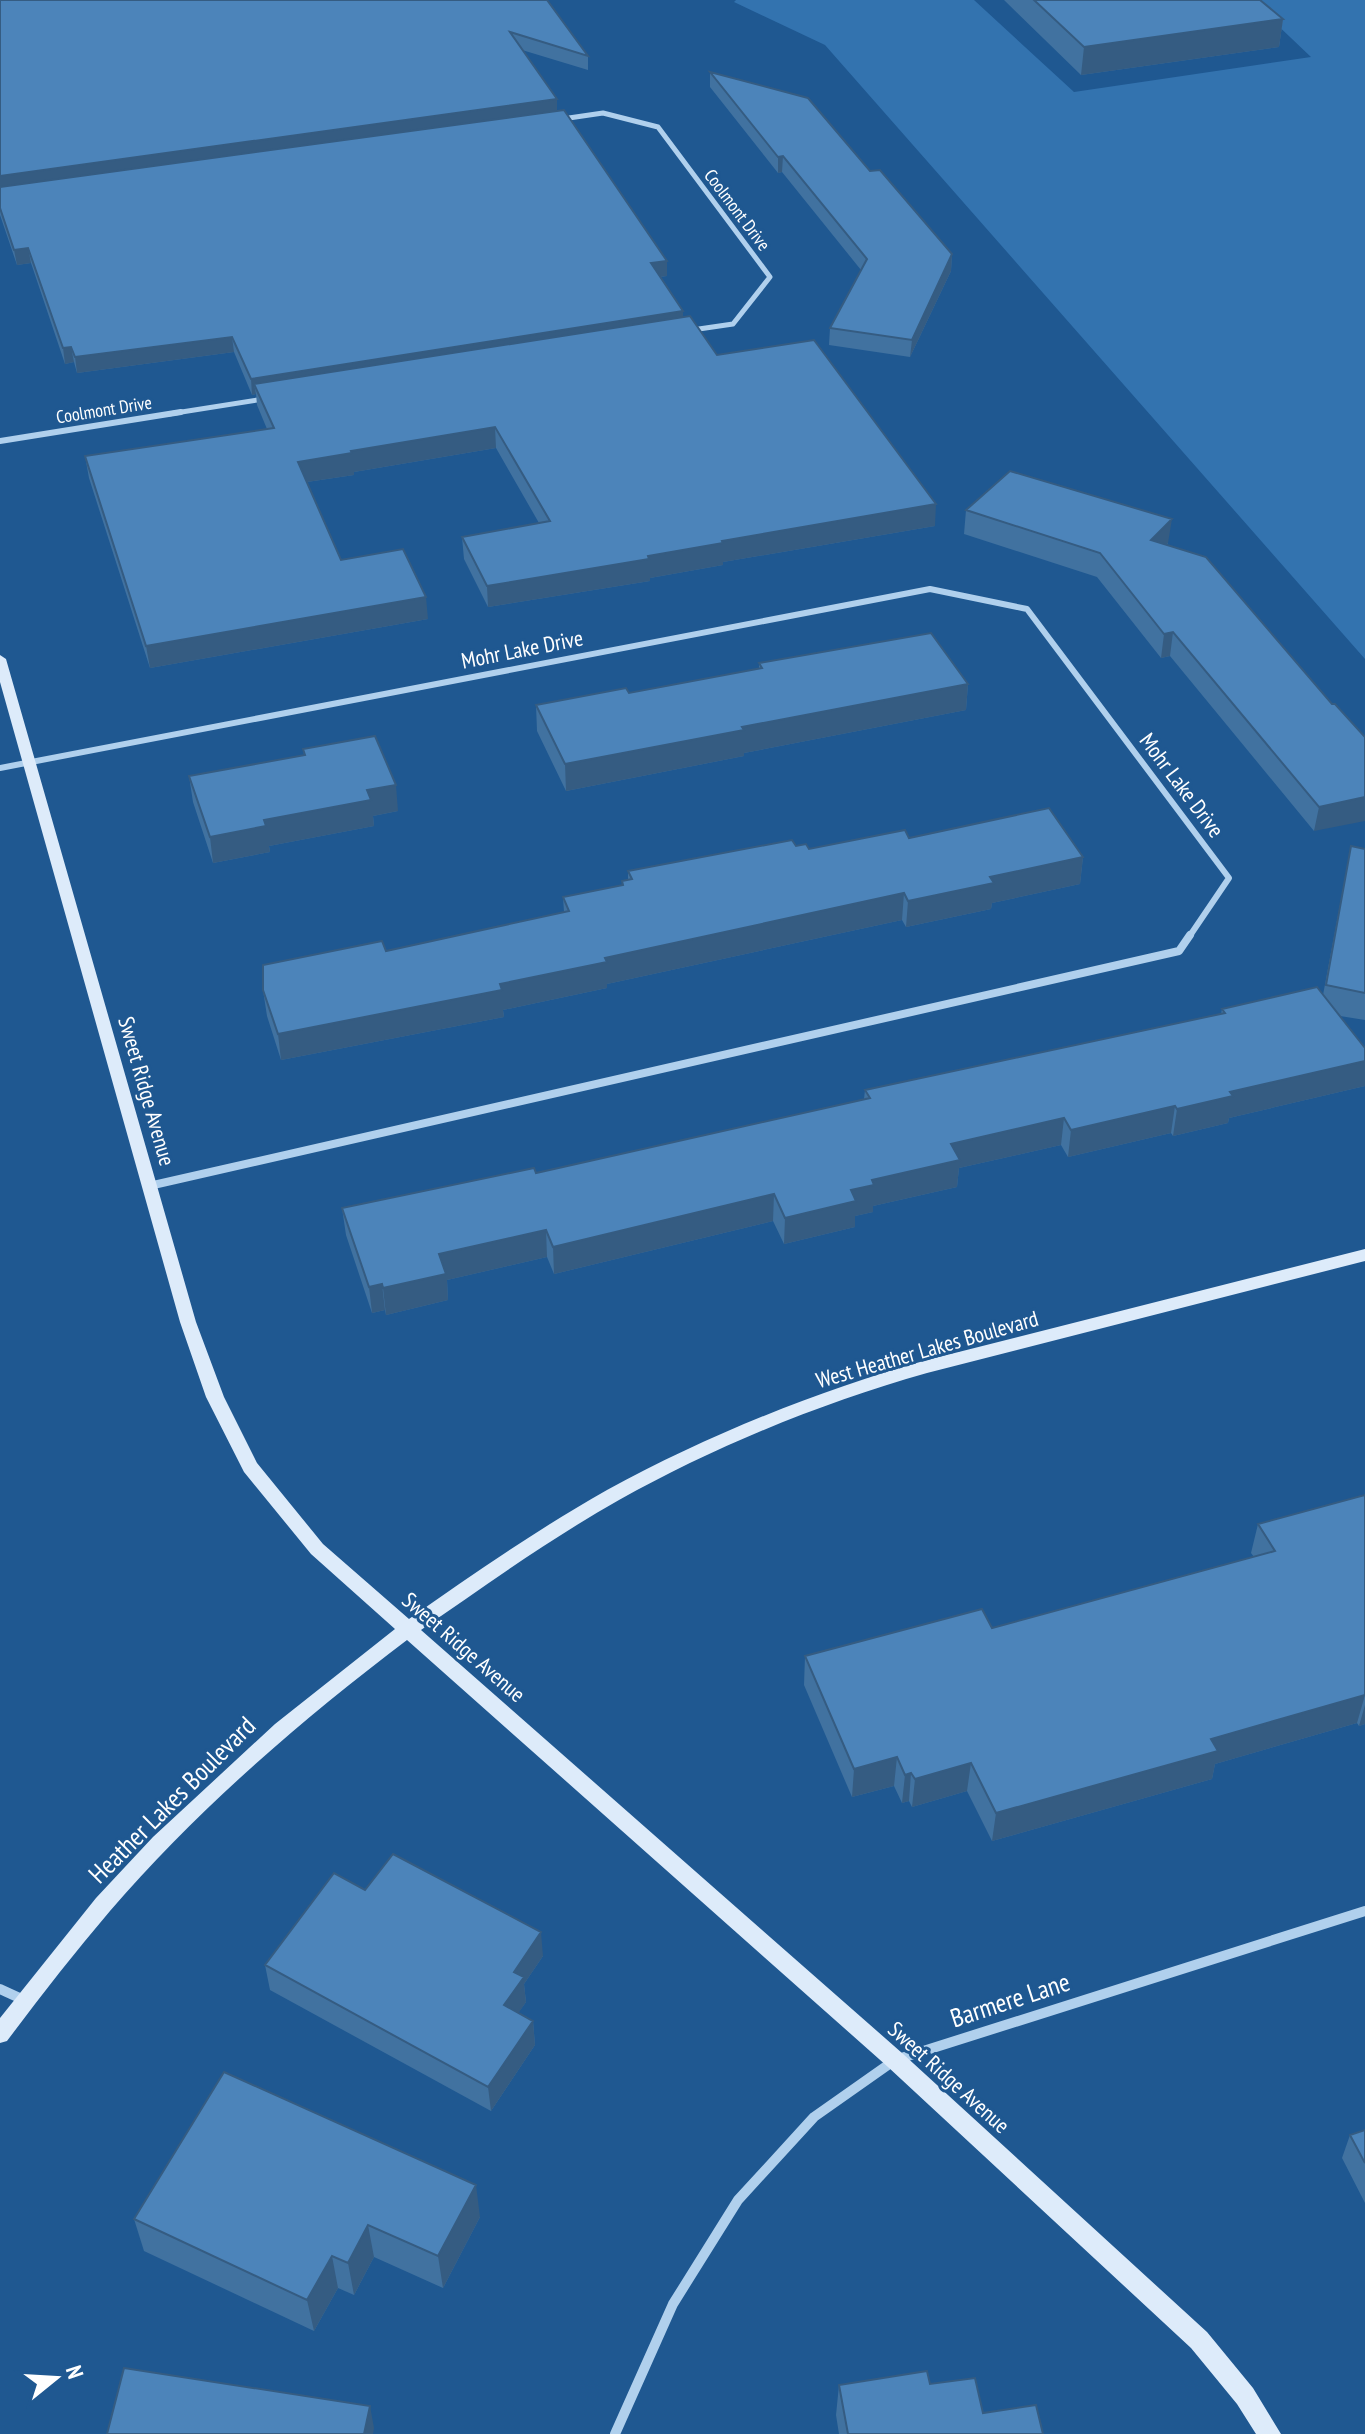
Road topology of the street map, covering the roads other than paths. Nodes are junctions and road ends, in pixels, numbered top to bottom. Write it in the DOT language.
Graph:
graph roads {
  1 [pos="556,120"];
  2 [pos="686,331"];
  3 [pos="265,399"];
  4 [pos="0,441"];
  5 [pos="0,659"];
  6 [pos="30,762"];
  7 [pos="0,768"];
  8 [pos="149,1186"];
  9 [pos="1365,1255"];
  10 [pos="406,1629"];
  11 [pos="1365,1911"];
  12 [pos="0,1989"];
  13 [pos="24,2000"];
  14 [pos="0,2034"];
  15 [pos="895,2060"];
  16 [pos="615,2434"];
  17 [pos="1269,2434"];
  1 -- 2 [label="street, Coolmont Drive"];
  3 -- 4 [label="street, Coolmont Drive"];
  5 -- 6 [label="street, Sweet Ridge Avenue"];
  6 -- 7 [label="street"];
  6 -- 8 [label="street, Sweet Ridge Avenue"];
  6 -- 8 [label="street, Mohr Lake Drive"];
  8 -- 10 [label="street, Sweet Ridge Avenue"];
  9 -- 10 [label="street, West Heather Lakes Boulevard"];
  10 -- 13 [label="street, Heather Lakes Boulevard"];
  10 -- 15 [label="street, Sweet Ridge Avenue"];
  11 -- 15 [label="street, Barmere Lane"];
  12 -- 13 [label="street"];
  13 -- 14 [label="street, Heather Lakes Boulevard"];
  15 -- 16 [label="street, Barmere Lane"];
  15 -- 17 [label="street, Sweet Ridge Avenue"];
}
